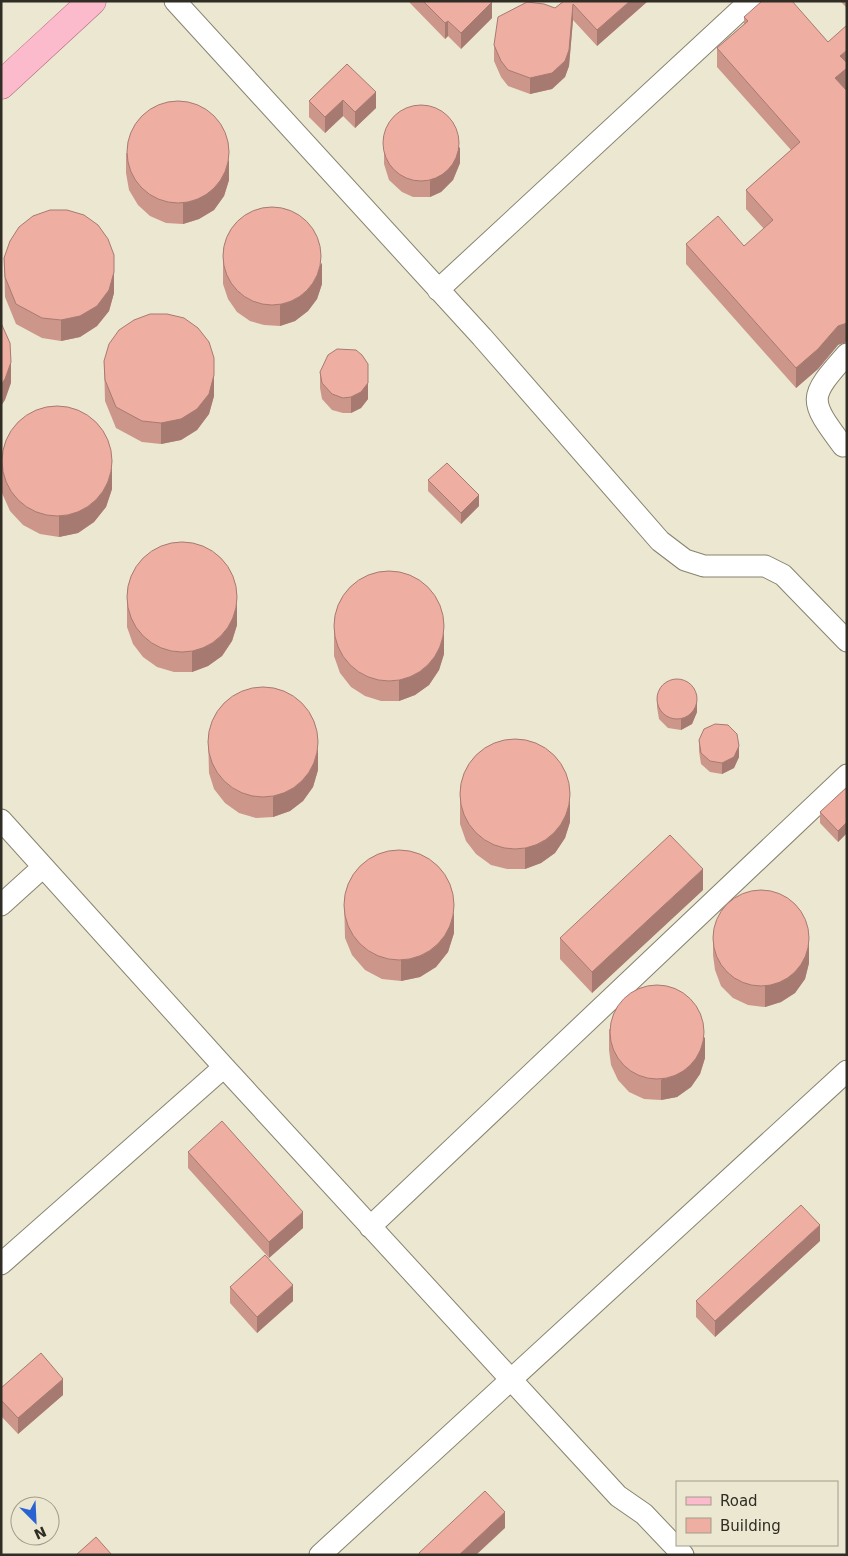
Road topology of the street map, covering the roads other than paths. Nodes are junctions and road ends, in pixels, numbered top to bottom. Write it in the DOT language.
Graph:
graph roads {
  1 [pos="92,1"];
  2 [pos="175,1"];
  3 [pos="750,1"];
  4 [pos="1,85"];
  5 [pos="438,290"];
  6 [pos="847,354"];
  7 [pos="846,446"];
  8 [pos="847,641"];
  9 [pos="847,775"];
  10 [pos="1,820"];
  11 [pos="43,867"];
  12 [pos="1,905"];
  13 [pos="224,1067"];
  14 [pos="847,1071"];
  15 [pos="370,1227"];
  16 [pos="1,1264"];
  17 [pos="510,1380"];
  18 [pos="320,1555"];
  19 [pos="683,1555"];
  1 -- 4 [label="main road"];
  2 -- 5 [label="street"];
  3 -- 5 [label="street"];
  5 -- 8 [label="street"];
  6 -- 7 [label="street"];
  9 -- 15 [label="street"];
  10 -- 11 [label="street"];
  11 -- 12 [label="street"];
  11 -- 13 [label="street"];
  13 -- 15 [label="street"];
  13 -- 16 [label="street"];
  14 -- 17 [label="street"];
  15 -- 17 [label="street"];
  17 -- 18 [label="street"];
  17 -- 19 [label="street"];
}
